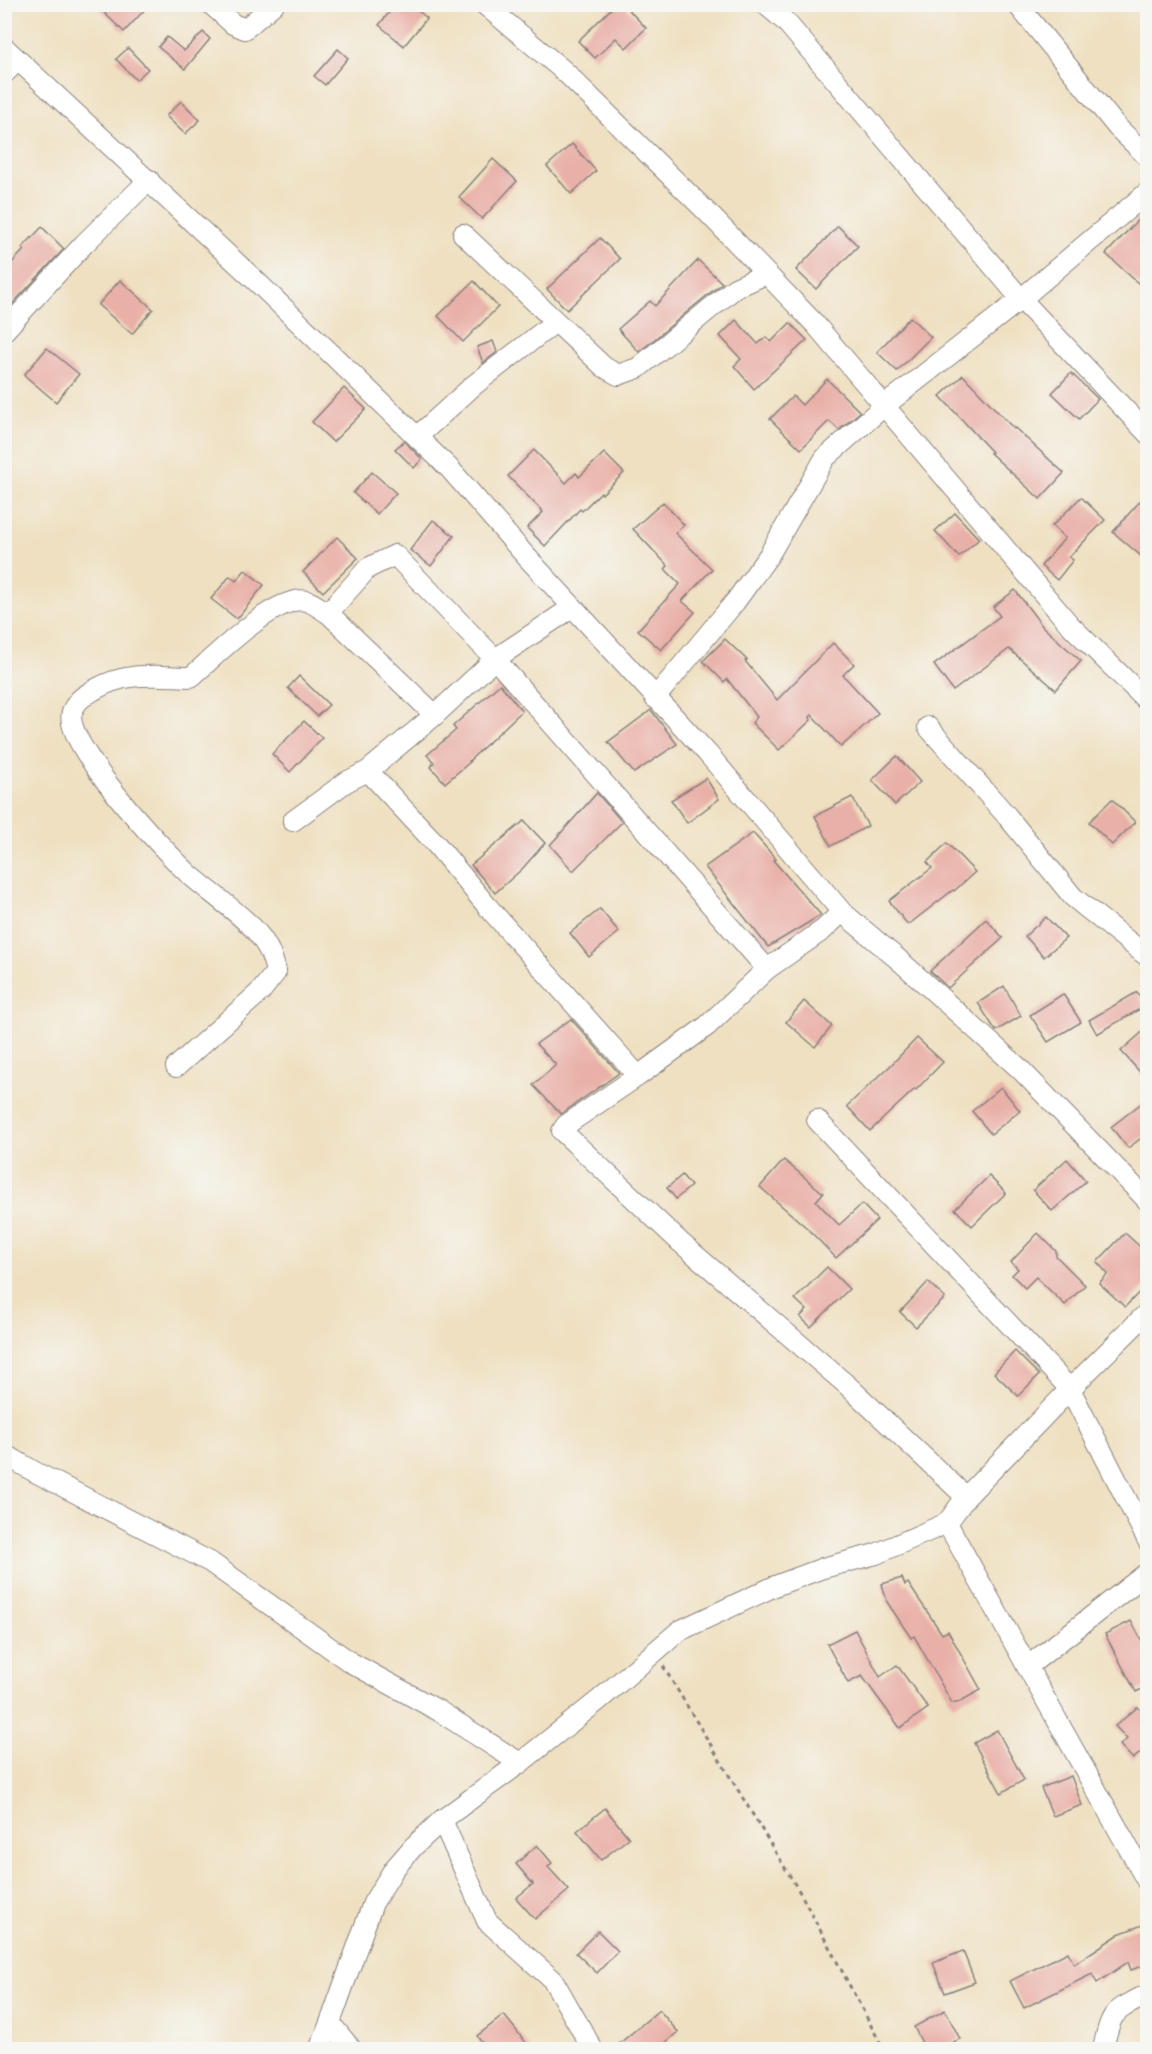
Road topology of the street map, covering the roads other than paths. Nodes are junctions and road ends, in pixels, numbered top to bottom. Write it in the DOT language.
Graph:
graph roads {
  1 [pos="212,4"];
  2 [pos="273,4"];
  3 [pos="484,4"];
  4 [pos="765,4"];
  5 [pos="1017,4"];
  6 [pos="9,60"];
  7 [pos="1148,158"];
  8 [pos="149,180"];
  9 [pos="1148,192"];
  10 [pos="463,234"];
  11 [pos="766,274"];
  12 [pos="1021,299"];
  13 [pos="554,323"];
  14 [pos="4,331"];
  15 [pos="884,406"];
  16 [pos="1148,434"];
  17 [pos="418,436"];
  18 [pos="573,607"];
  19 [pos="328,613"];
  20 [pos="495,659"];
  21 [pos="655,698"];
  22 [pos="1148,702"];
  23 [pos="435,715"];
  24 [pos="928,727"];
  25 [pos="369,771"];
  26 [pos="293,821"];
  27 [pos="842,912"];
  28 [pos="1148,957"];
  29 [pos="767,969"];
  30 [pos="176,1067"];
  31 [pos="638,1076"];
  32 [pos="817,1120"];
  33 [pos="1148,1201"];
  34 [pos="1148,1312"];
  35 [pos="1070,1389"];
  36 [pos="4,1454"];
  37 [pos="966,1497"];
  38 [pos="947,1523"];
  39 [pos="1148,1541"];
  40 [pos="1148,1572"];
  41 [pos="1027,1667"];
  42 [pos="520,1763"];
  43 [pos="442,1820"];
  44 [pos="1148,1883"];
  45 [pos="1148,1994"];
  46 [pos="330,2024"];
  47 [pos="319,2049"];
  48 [pos="352,2049"];
  49 [pos="593,2049"];
  50 [pos="1103,2049"];
  1 -- 2 [label="street"];
  3 -- 11 [label="street"];
  4 -- 12 [label="street"];
  5 -- 7 [label="street"];
  6 -- 8 [label="street"];
  8 -- 14 [label="street"];
  8 -- 17 [label="street"];
  9 -- 12 [label="street"];
  10 -- 13 [label="street"];
  11 -- 13 [label="street"];
  11 -- 15 [label="street"];
  12 -- 15 [label="street"];
  12 -- 16 [label="street"];
  13 -- 17 [label="street"];
  15 -- 21 [label="street"];
  15 -- 22 [label="street"];
  17 -- 18 [label="street"];
  18 -- 20 [label="street"];
  18 -- 21 [label="street"];
  19 -- 20 [label="street"];
  19 -- 23 [label="street"];
  19 -- 30 [label="street"];
  20 -- 23 [label="street"];
  20 -- 29 [label="street"];
  21 -- 27 [label="street"];
  23 -- 25 [label="street"];
  24 -- 28 [label="street"];
  25 -- 26 [label="street"];
  25 -- 31 [label="street"];
  27 -- 29 [label="street"];
  27 -- 33 [label="street"];
  29 -- 31 [label="street"];
  31 -- 37 [label="street"];
  32 -- 35 [label="street"];
  34 -- 35 [label="street"];
  35 -- 37 [label="street"];
  35 -- 39 [label="street"];
  36 -- 42 [label="street"];
  37 -- 38 [label="street"];
  38 -- 41 [label="street"];
  38 -- 42 [label="street"];
  40 -- 41 [label="street"];
  41 -- 44 [label="street"];
  42 -- 43 [label="street"];
  43 -- 46 [label="street"];
  43 -- 49 [label="street"];
  45 -- 50 [label="street"];
  46 -- 47 [label="street"];
  46 -- 48 [label="street"];
}
